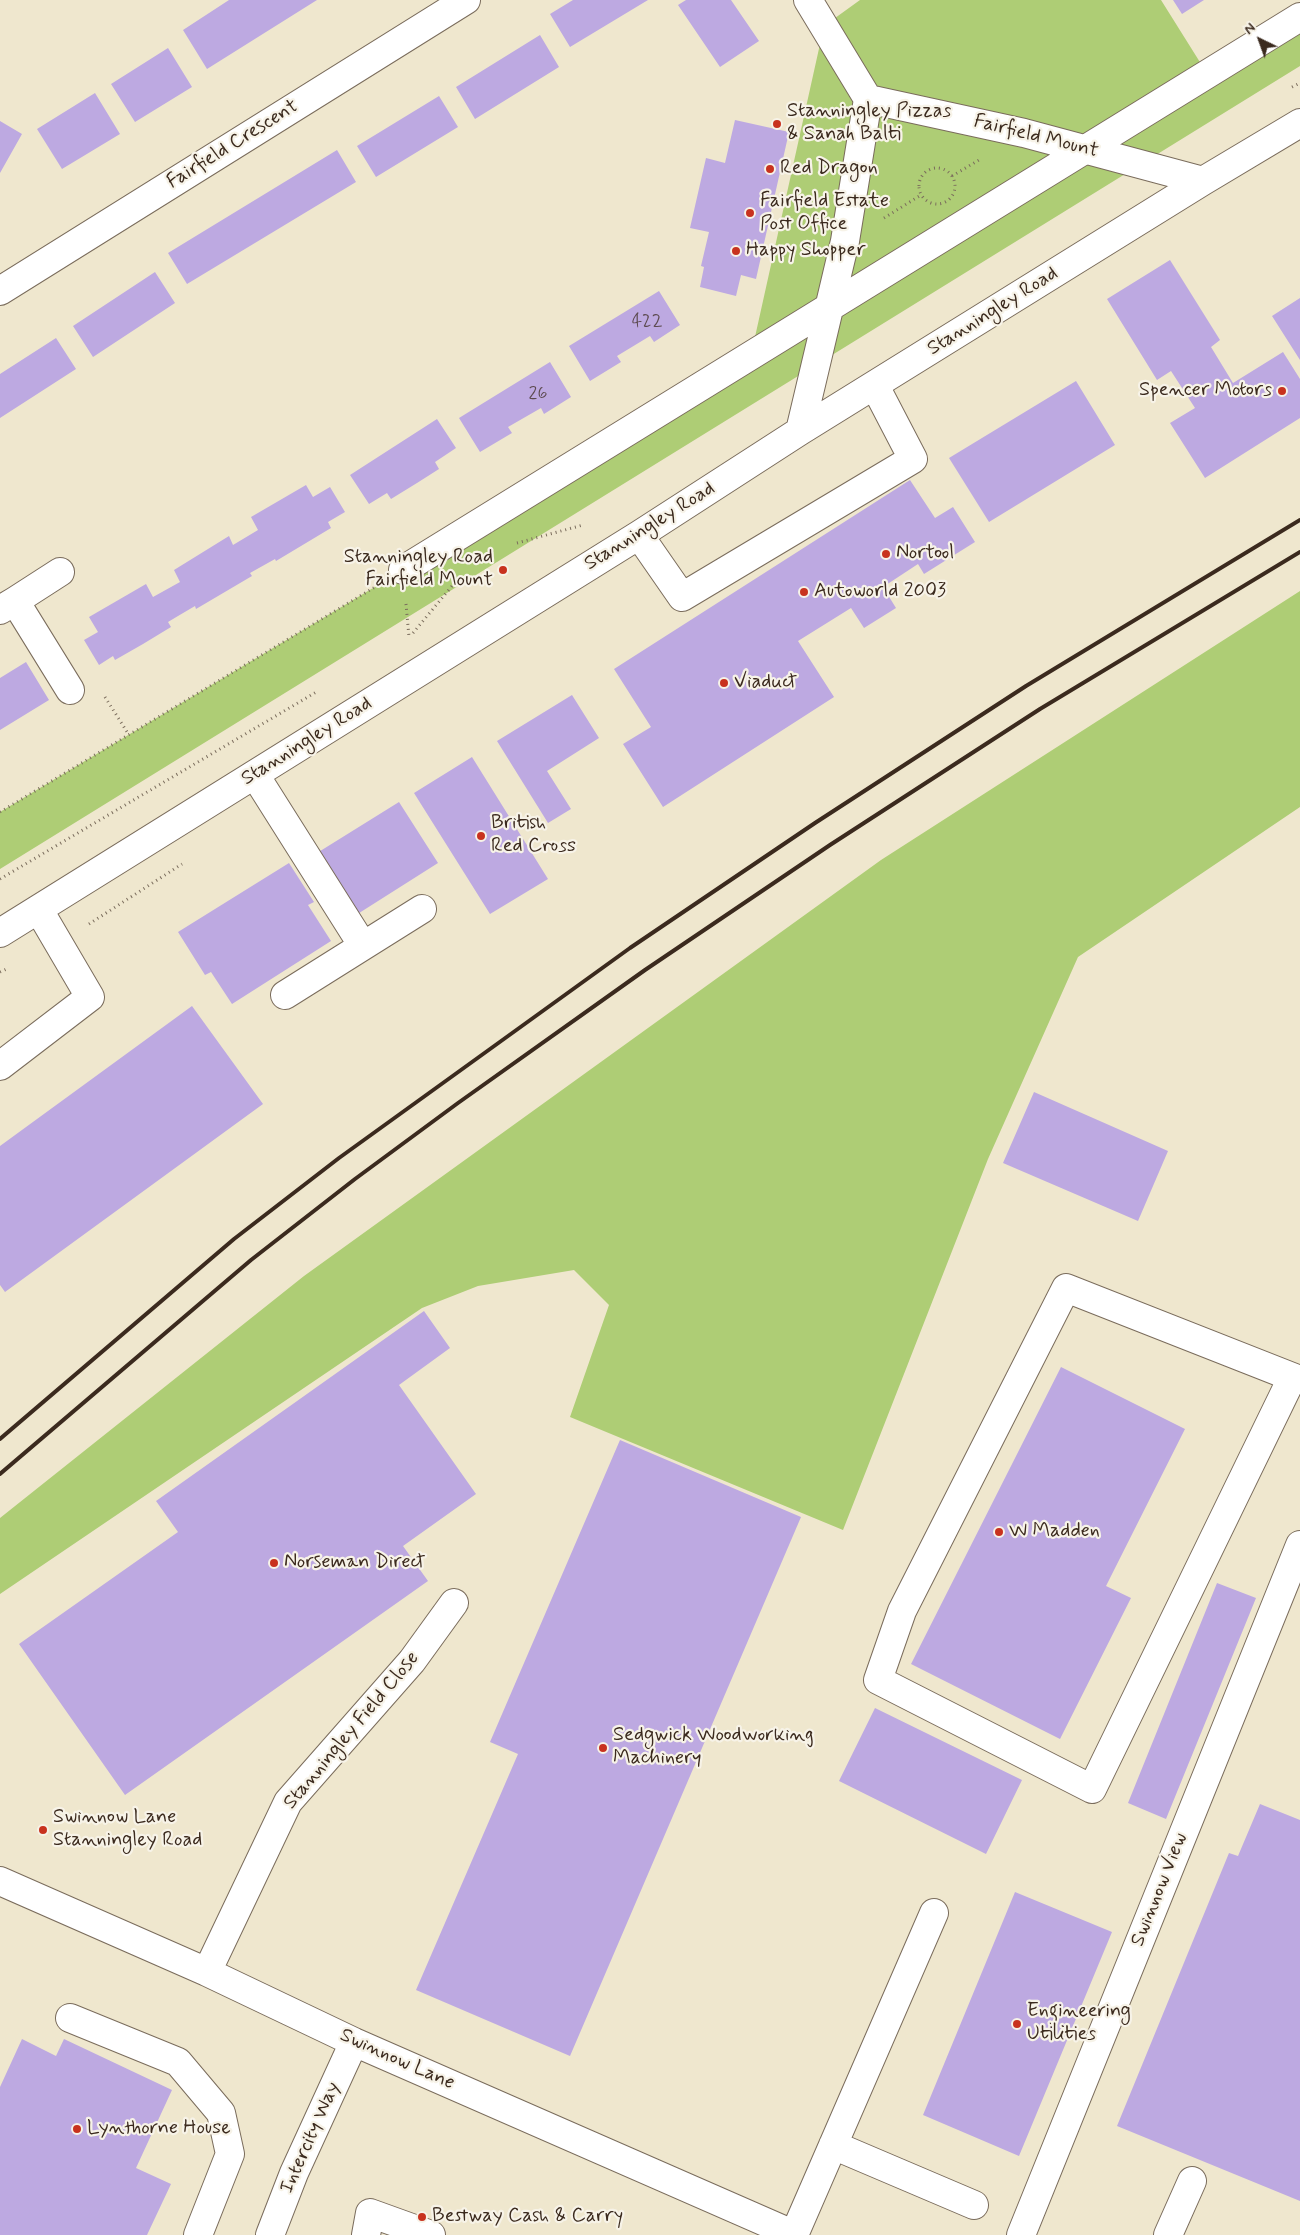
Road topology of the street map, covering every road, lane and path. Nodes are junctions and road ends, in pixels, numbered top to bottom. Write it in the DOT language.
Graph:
graph roads {
  1 [pos="466,0"];
  2 [pos="808,0"];
  3 [pos="1300,17"];
  4 [pos="1300,82"];
  5 [pos="1284,93"];
  6 [pos="868,99"];
  7 [pos="1300,123"];
  8 [pos="1088,150"];
  9 [pos="1202,181"];
  10 [pos="951,198"];
  11 [pos="0,291"];
  12 [pos="830,305"];
  13 [pos="875,386"];
  14 [pos="800,431"];
  15 [pos="590,522"];
  16 [pos="639,535"];
  17 [pos="516,544"];
  18 [pos="403,570"];
  19 [pos="60,572"];
  20 [pos="462,574"];
  21 [pos="7,605"];
  22 [pos="401,642"];
  23 [pos="324,687"];
  24 [pos="70,690"];
  25 [pos="255,775"];
  26 [pos="0,812"];
  27 [pos="0,879"];
  28 [pos="422,909"];
  29 [pos="39,910"];
  30 [pos="0,933"];
  31 [pos="363,946"];
  32 [pos="286,995"];
  33 [pos="0,1066"];
  34 [pos="1296,1379"];
  35 [pos="1300,1546"];
  36 [pos="454,1603"];
  37 [pos="0,1881"];
  38 [pos="934,1913"];
  39 [pos="207,1972"];
  40 [pos="70,2018"];
  41 [pos="354,2042"];
  42 [pos="833,2145"];
  43 [pos="1192,2181"];
  44 [pos="974,2205"];
  45 [pos="198,2235"];
  46 [pos="270,2235"];
  47 [pos="366,2235"];
  48 [pos="431,2235"];
  49 [pos="795,2235"];
  50 [pos="1021,2235"];
  51 [pos="1168,2235"];
  1 -- 11 [label="street, Fairfield Crescent"];
  2 -- 6 [label="street"];
  3 -- 8 [label="street"];
  4 -- 5 [label="path"];
  6 -- 8 [label="street, Fairfield Mount"];
  6 -- 12 [label="street"];
  7 -- 9 [label="street, Stanningley Road"];
  8 -- 9 [label="street, Fairfield Mount"];
  8 -- 12 [label="street"];
  9 -- 13 [label="street, Stanningley Road"];
  10 -- 10 [label="path"];
  12 -- 14 [label="street"];
  12 -- 18 [label="street"];
  13 -- 14 [label="street, Stanningley Road"];
  13 -- 16 [label="street"];
  14 -- 16 [label="street, Stanningley Road"];
  15 -- 17 [label="path"];
  16 -- 25 [label="street, Stanningley Road"];
  18 -- 26 [label="path"];
  19 -- 21 [label="street"];
  20 -- 22 [label="path"];
  21 -- 24 [label="street"];
  23 -- 27 [label="path"];
  25 -- 29 [label="street, Stanningley Road"];
  25 -- 31 [label="street"];
  28 -- 31 [label="street"];
  29 -- 30 [label="street, Stanningley Road"];
  29 -- 33 [label="street"];
  31 -- 32 [label="street"];
  34 -- 34 [label="street"];
  35 -- 50 [label="street, Swinnow View"];
  36 -- 39 [label="street, Stanningley Field Close"];
  37 -- 39 [label="street, Swinnow Lane"];
  38 -- 42 [label="street"];
  39 -- 41 [label="street, Swinnow Lane"];
  40 -- 45 [label="street"];
  41 -- 46 [label="street, Intercity Way"];
  41 -- 49 [label="street, Swinnow Lane"];
  42 -- 44 [label="street"];
  42 -- 49 [label="street"];
  43 -- 51 [label="street"];
  47 -- 48 [label="street"];
}
